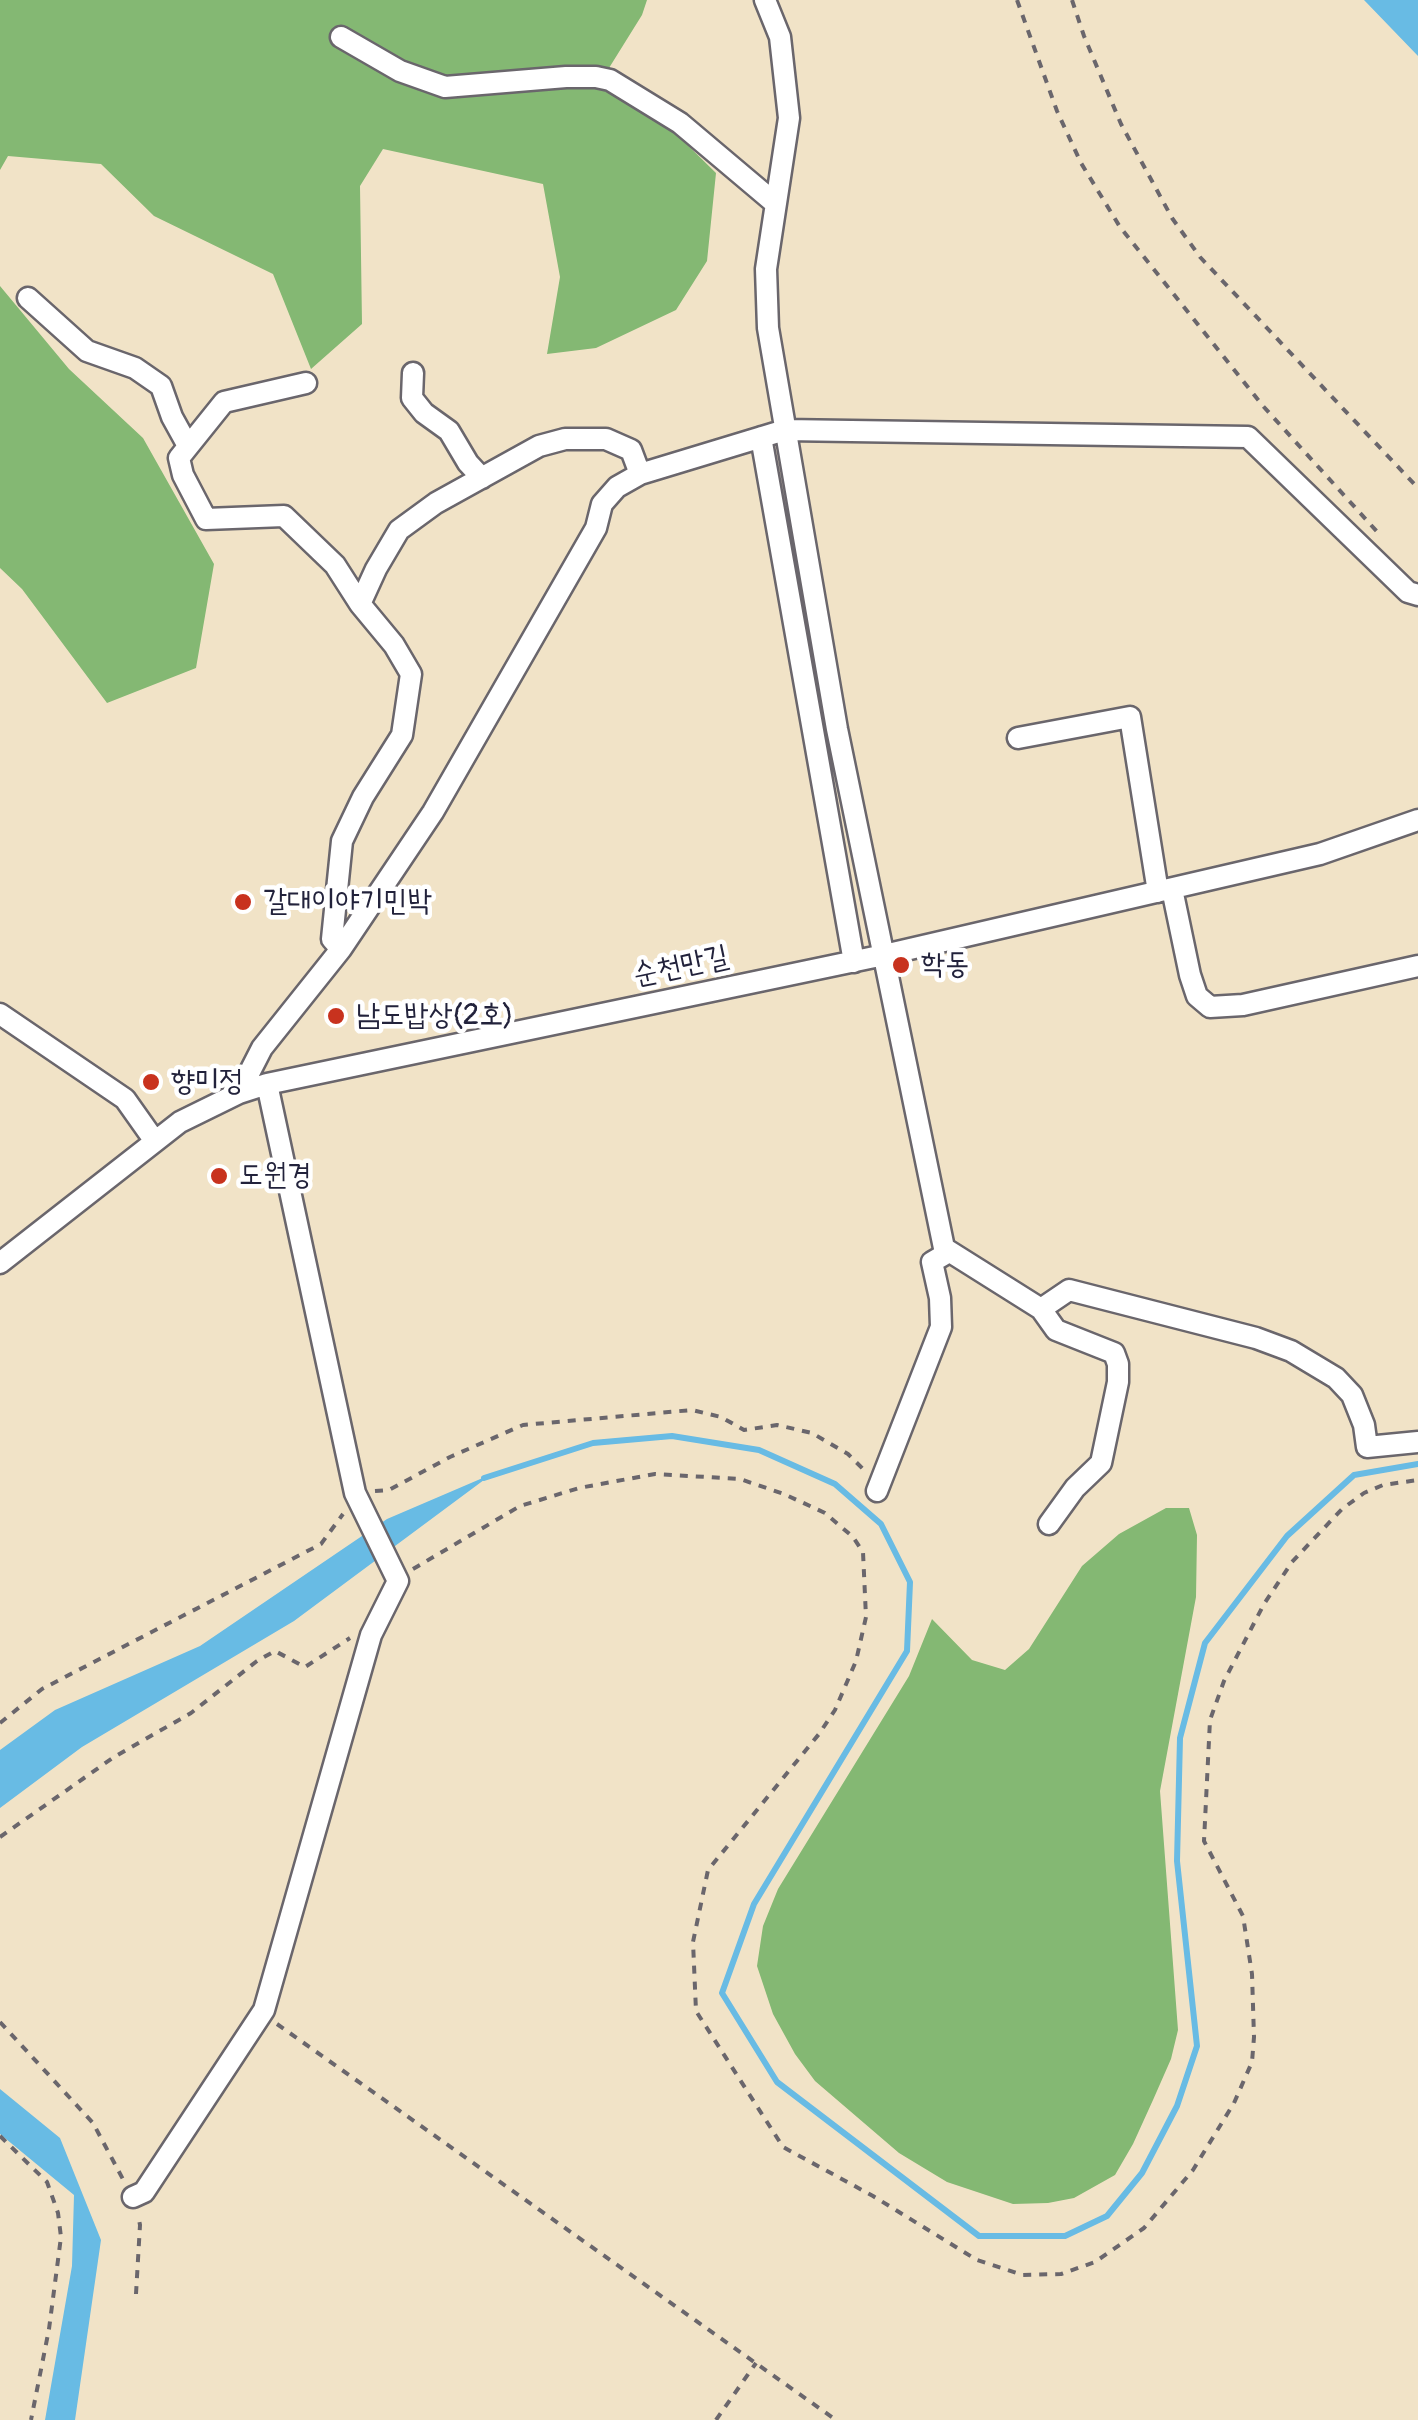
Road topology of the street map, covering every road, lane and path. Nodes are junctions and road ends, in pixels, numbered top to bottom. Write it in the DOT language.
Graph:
graph roads {
  1 [pos="765,0"];
  2 [pos="1018,0"];
  3 [pos="1072,0"];
  4 [pos="341,37"];
  5 [pos="776,204"];
  6 [pos="28,298"];
  7 [pos="413,372"];
  8 [pos="306,383"];
  9 [pos="785,430"];
  10 [pos="761,437"];
  11 [pos="188,446"];
  12 [pos="640,474"];
  13 [pos="482,478"];
  14 [pos="1418,488"];
  15 [pos="1381,536"];
  16 [pos="1418,595"];
  17 [pos="360,604"];
  18 [pos="1018,738"];
  19 [pos="1418,820"];
  20 [pos="1165,890"];
  21 [pos="341,949"];
  22 [pos="884,956"];
  23 [pos="854,962"];
  24 [pos="1418,966"];
  25 [pos="0,1014"];
  26 [pos="267,1084"];
  27 [pos="239,1094"];
  28 [pos="154,1140"];
  29 [pos="949,1252"];
  30 [pos="0,1263"];
  31 [pos="1041,1310"];
  32 [pos="1418,1442"];
  33 [pos="864,1470"];
  34 [pos="1418,1480"];
  35 [pos="876,1491"];
  36 [pos="358,1502"];
  37 [pos="1049,1524"];
  38 [pos="394,1572"];
  39 [pos="370,1634"];
  40 [pos="0,1723"];
  41 [pos="0,1837"];
  42 [pos="264,2010"];
  43 [pos="0,2022"];
  44 [pos="0,2136"];
  45 [pos="133,2197"];
  46 [pos="136,2294"];
  47 [pos="756,2364"];
  48 [pos="31,2420"];
  49 [pos="716,2420"];
  50 [pos="836,2420"];
  1 -- 5 [label="street"];
  2 -- 15 [label="path"];
  3 -- 14 [label="path"];
  4 -- 5 [label="street"];
  5 -- 9 [label="street"];
  6 -- 11 [label="street"];
  7 -- 13 [label="street"];
  8 -- 11 [label="street"];
  9 -- 10 [label="street"];
  9 -- 16 [label="street"];
  9 -- 22 [label="street"];
  10 -- 12 [label="street"];
  10 -- 23 [label="street"];
  11 -- 17 [label="street"];
  12 -- 13 [label="street"];
  12 -- 21 [label="street"];
  13 -- 17 [label="street"];
  17 -- 21 [label="street"];
  18 -- 20 [label="street"];
  19 -- 20 [label="street, 순천만길"];
  20 -- 22 [label="street, 순천만길"];
  20 -- 24 [label="street"];
  21 -- 27 [label="street"];
  22 -- 23 [label="street, 순천만길"];
  22 -- 29 [label="street"];
  23 -- 26 [label="street, 순천만길"];
  25 -- 28 [label="street"];
  26 -- 27 [label="street, 순천만길"];
  26 -- 36 [label="street"];
  27 -- 28 [label="street, 순천만길"];
  28 -- 30 [label="street, 순천만길"];
  29 -- 31 [label="street"];
  29 -- 35 [label="street"];
  31 -- 32 [label="street"];
  31 -- 37 [label="street"];
  33 -- 36 [label="path"];
  34 -- 38 [label="path"];
  36 -- 38 [label="street"];
  36 -- 40 [label="path"];
  38 -- 39 [label="street"];
  39 -- 41 [label="path"];
  39 -- 42 [label="street"];
  42 -- 45 [label="street"];
  42 -- 47 [label="path"];
  43 -- 45 [label="path"];
  44 -- 48 [label="path"];
  45 -- 46 [label="path"];
  47 -- 49 [label="path"];
  47 -- 50 [label="path"];
}
